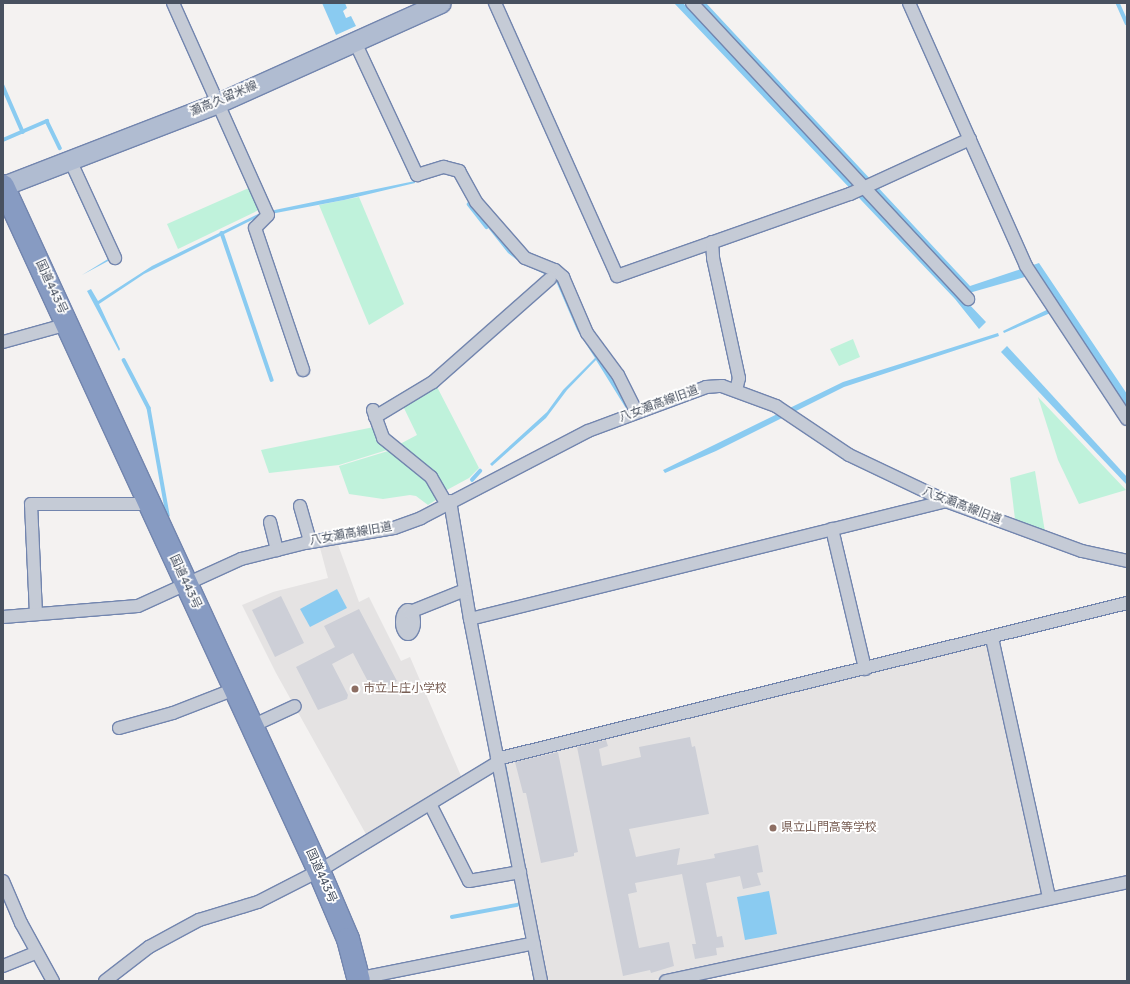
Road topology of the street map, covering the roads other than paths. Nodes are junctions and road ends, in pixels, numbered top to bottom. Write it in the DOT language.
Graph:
graph roads {
  1 [pos="173,3"];
  2 [pos="441,3"];
  3 [pos="495,3"];
  4 [pos="692,3"];
  5 [pos="909,3"];
  6 [pos="355,42"];
  7 [pos="218,103"];
  8 [pos="970,139"];
  9 [pos="70,160"];
  10 [pos="3,186"];
  11 [pos="864,187"];
  12 [pos="712,242"];
  13 [pos="115,258"];
  14 [pos="550,279"];
  15 [pos="968,299"];
  16 [pos="68,324"];
  17 [pos="3,342"];
  18 [pos="303,370"];
  19 [pos="736,390"];
  20 [pos="636,411"];
  21 [pos="1127,419"];
  22 [pos="946,501"];
  23 [pos="448,502"];
  24 [pos="149,504"];
  25 [pos="300,506"];
  26 [pos="270,522"];
  27 [pos="832,529"];
  28 [pos="310,542"];
  29 [pos="277,550"];
  30 [pos="1127,561"];
  31 [pos="186,585"];
  32 [pos="465,590"];
  33 [pos="1127,603"];
  34 [pos="410,612"];
  35 [pos="36,614"];
  36 [pos="3,617"];
  37 [pos="470,619"];
  38 [pos="992,638"];
  39 [pos="865,669"];
  40 [pos="235,690"];
  41 [pos="295,706"];
  42 [pos="252,726"];
  43 [pos="119,728"];
  44 [pos="498,760"];
  45 [pos="430,804"];
  46 [pos="520,872"];
  47 [pos="315,873"];
  48 [pos="3,881"];
  49 [pos="1127,882"];
  50 [pos="1050,898"];
  51 [pos="534,943"];
  52 [pos="36,954"];
  53 [pos="3,966"];
  54 [pos="362,979"];
  55 [pos="54,981"];
  56 [pos="105,981"];
  57 [pos="542,981"];
  58 [pos="666,981"];
  1 -- 7 [label="street"];
  2 -- 6 [label="main road, 瀬高久留米線"];
  3 -- 12 [label="street"];
  4 -- 11 [label="street"];
  5 -- 8 [label="street"];
  6 -- 7 [label="main road, 瀬高久留米線"];
  6 -- 20 [label="street"];
  7 -- 9 [label="main road, 瀬高久留米線"];
  7 -- 18 [label="street"];
  8 -- 11 [label="street"];
  8 -- 21 [label="street"];
  9 -- 10 [label="main road, 瀬高久留米線"];
  9 -- 13 [label="street"];
  10 -- 16 [label="highway, 国道443号"];
  11 -- 12 [label="street"];
  11 -- 15 [label="street"];
  12 -- 19 [label="street"];
  14 -- 23 [label="street"];
  16 -- 17 [label="street"];
  16 -- 24 [label="highway, 国道443号"];
  19 -- 20 [label="street, 八女瀬高線旧道"];
  19 -- 22 [label="street, 八女瀬高線旧道"];
  20 -- 23 [label="street, 八女瀬高線旧道"];
  22 -- 27 [label="street"];
  22 -- 30 [label="street, 八女瀬高線旧道"];
  23 -- 28 [label="street, 八女瀬高線旧道"];
  23 -- 32 [label="street"];
  24 -- 31 [label="highway, 国道443号"];
  24 -- 35 [label="street"];
  25 -- 28 [label="street"];
  26 -- 29 [label="street"];
  27 -- 37 [label="street"];
  27 -- 39 [label="street"];
  28 -- 29 [label="street, 八女瀬高線旧道"];
  29 -- 31 [label="street, 八女瀬高線旧道"];
  31 -- 35 [label="street, 八女瀬高線旧道"];
  31 -- 40 [label="highway, 国道443号"];
  32 -- 34 [label="street"];
  32 -- 37 [label="street"];
  33 -- 38 [label="street"];
  35 -- 36 [label="street, 八女瀬高線旧道"];
  37 -- 44 [label="street"];
  38 -- 39 [label="street"];
  38 -- 50 [label="street"];
  39 -- 44 [label="street"];
  40 -- 42 [label="highway, 国道443号"];
  40 -- 43 [label="street"];
  41 -- 42 [label="street"];
  42 -- 47 [label="highway, 国道443号"];
  44 -- 45 [label="street"];
  44 -- 46 [label="street"];
  45 -- 46 [label="street"];
  45 -- 47 [label="street"];
  46 -- 51 [label="street"];
  47 -- 54 [label="highway, 国道443号"];
  47 -- 56 [label="street"];
  48 -- 52 [label="street"];
  49 -- 50 [label="street"];
  50 -- 58 [label="street"];
  51 -- 54 [label="street"];
  51 -- 57 [label="street"];
  52 -- 53 [label="street"];
  52 -- 55 [label="street"];
}
